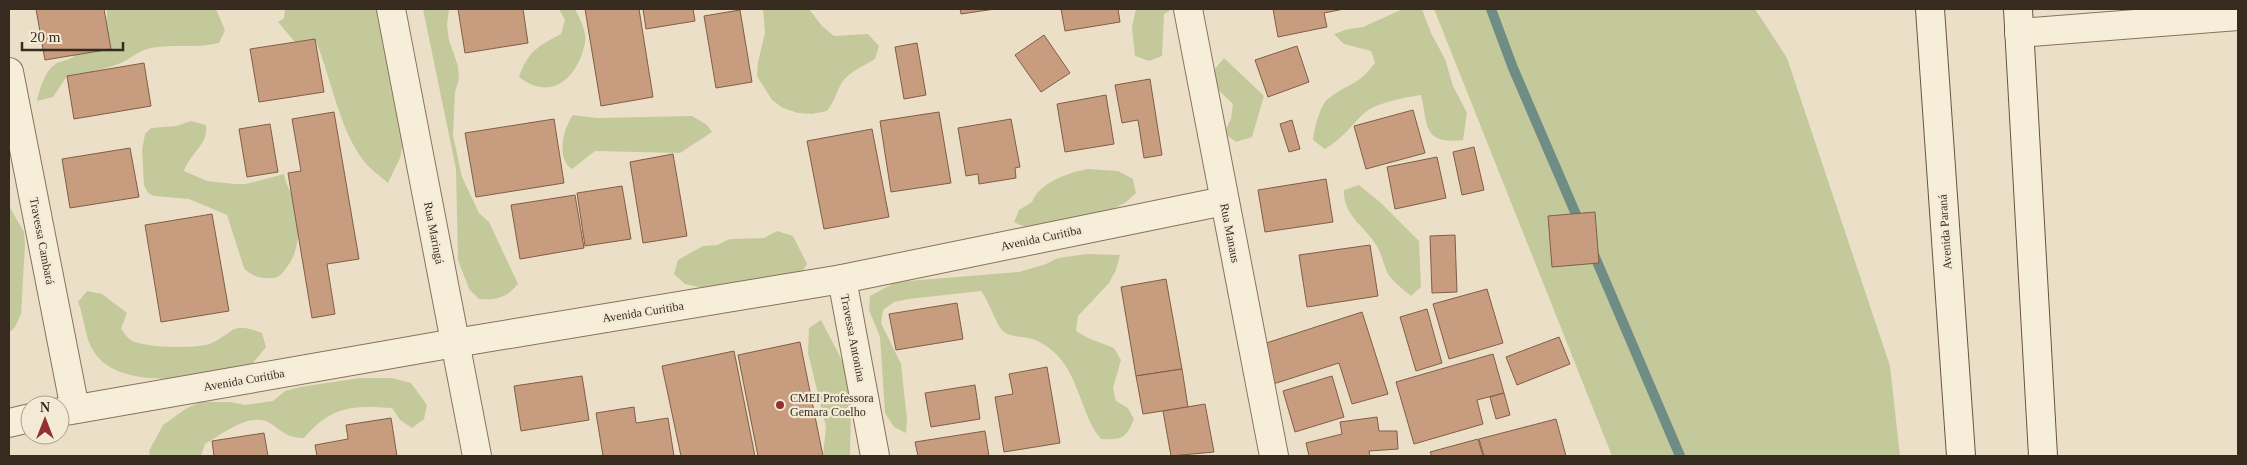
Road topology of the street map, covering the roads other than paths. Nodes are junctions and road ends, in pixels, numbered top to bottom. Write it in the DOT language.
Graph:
graph roads {
  1 [pos="391,9"];
  2 [pos="1188,9"];
  3 [pos="1930,9"];
  4 [pos="2238,16"];
  5 [pos="2018,21"];
  6 [pos="9,72"];
  7 [pos="1224,201"];
  8 [pos="842,279"];
  9 [pos="455,343"];
  10 [pos="65,395"];
  11 [pos="70,411"];
  12 [pos="478,456"];
  13 [pos="875,456"];
  14 [pos="1274,456"];
  15 [pos="1961,456"];
  16 [pos="2043,456"];
  1 -- 9 [label="street, Rua Maringá"];
  2 -- 7 [label="street, Rua Manaus"];
  3 -- 15 [label="street, Avenida Paraná"];
  4 -- 5 [label="street"];
  5 -- 16 [label="street"];
  6 -- 10 [label="street, Travessa Cambará"];
  7 -- 8 [label="street, Avenida Curitiba"];
  7 -- 14 [label="street, Rua Manaus"];
  8 -- 9 [label="street, Avenida Curitiba"];
  8 -- 13 [label="street, Travessa Antonina"];
  9 -- 11 [label="street, Avenida Curitiba"];
  9 -- 12 [label="street, Rua Maringá"];
}
